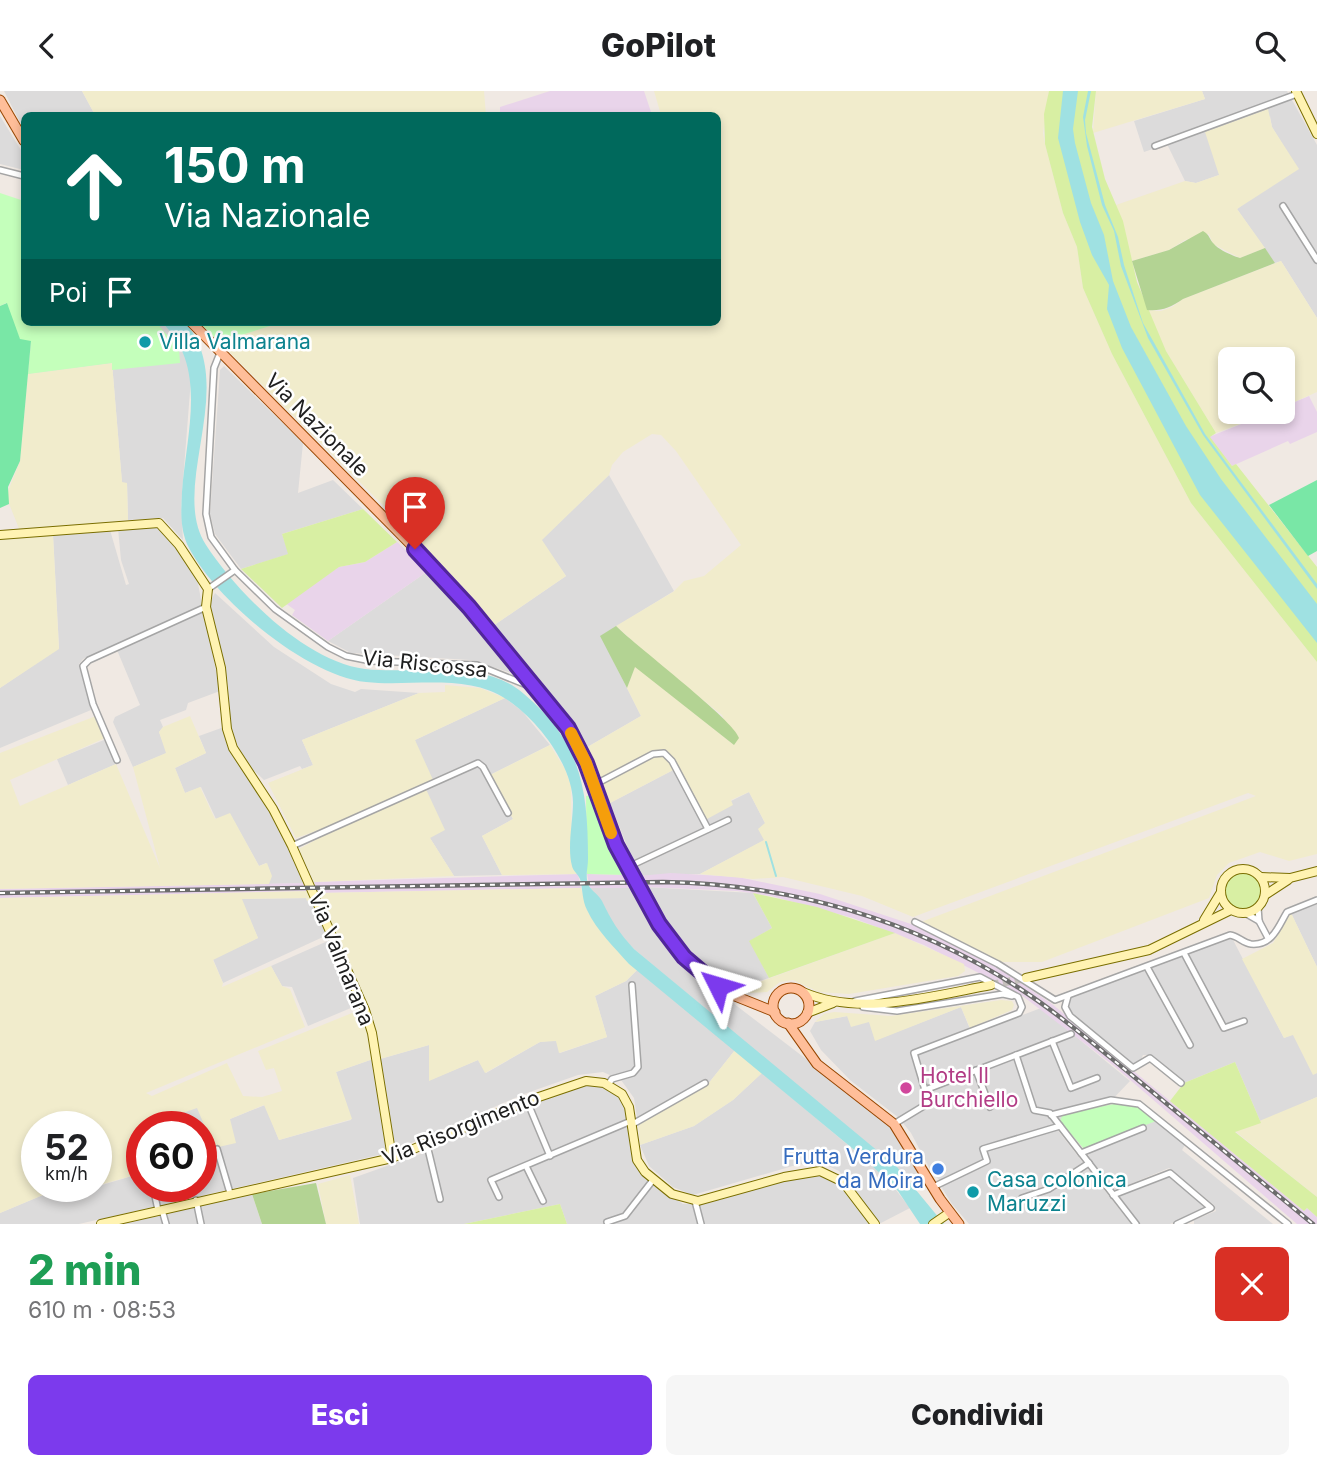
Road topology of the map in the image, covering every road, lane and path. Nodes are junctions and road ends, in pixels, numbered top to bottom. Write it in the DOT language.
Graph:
graph roads {
  1 [pos="1296,92"];
  2 [pos="0,100"];
  3 [pos="1317,134"];
  4 [pos="21,136"];
  5 [pos="1155,146"];
  6 [pos="0,170"];
  7 [pos="21,175"];
  8 [pos="1283,206"];
  9 [pos="1317,260"];
  10 [pos="195,326"];
  11 [pos="220,353"];
  12 [pos="0,535"];
  13 [pos="233,571"];
  14 [pos="213,587"];
  15 [pos="206,607"];
  16 [pos="533,684"];
  17 [pos="117,760"];
  18 [pos="594,785"];
  19 [pos="508,813"];
  20 [pos="728,820"];
  21 [pos="708,829"];
  22 [pos="292,846"];
  23 [pos="628,867"];
  24 [pos="1317,871"];
  25 [pos="1261,877"];
  26 [pos="1290,879"];
  27 [pos="1220,892"];
  28 [pos="1265,895"];
  29 [pos="1317,900"];
  30 [pos="1258,907"];
  31 [pos="1231,910"];
  32 [pos="1245,913"];
  33 [pos="1259,921"];
  34 [pos="915,922"];
  35 [pos="1202,922"];
  36 [pos="1268,938"];
  37 [pos="1184,953"];
  38 [pos="1147,967"];
  39 [pos="1026,978"];
  40 [pos="632,985"];
  41 [pos="991,985"];
  42 [pos="803,992"];
  43 [pos="1069,995"];
  44 [pos="777,996"];
  45 [pos="1021,1001"];
  46 [pos="751,1002"];
  47 [pos="844,1003"];
  48 [pos="775,1012"];
  49 [pos="806,1015"];
  50 [pos="1244,1021"];
  51 [pos="788,1023"];
  52 [pos="1071,1034"];
  53 [pos="1052,1041"];
  54 [pos="1190,1045"];
  55 [pos="1016,1055"];
  56 [pos="976,1070"];
  57 [pos="834,1077"];
  58 [pos="1097,1079"];
  59 [pos="705,1083"];
  60 [pos="1181,1083"];
  61 [pos="608,1085"];
  62 [pos="925,1090"];
  63 [pos="527,1101"];
  64 [pos="990,1107"];
  65 [pos="1051,1115"];
  66 [pos="631,1123"];
  67 [pos="894,1124"];
  68 [pos="1060,1126"];
  69 [pos="1143,1128"];
  70 [pos="427,1145"];
  71 [pos="217,1149"];
  72 [pos="1081,1153"];
  73 [pos="550,1156"];
  74 [pos="392,1158"];
  75 [pos="1089,1163"];
  76 [pos="526,1166"];
  77 [pos="653,1180"];
  78 [pos="933,1187"];
  79 [pos="230,1193"];
  80 [pos="1113,1195"];
  81 [pos="217,1196"];
  82 [pos="499,1197"];
  83 [pos="1023,1198"];
  84 [pos="440,1199"];
  85 [pos="542,1201"];
  86 [pos="695,1201"];
  87 [pos="158,1202"];
  88 [pos="188,1202"];
  89 [pos="196,1202"];
  90 [pos="160,1209"];
  91 [pos="946,1215"];
  92 [pos="607,1221"];
  93 [pos="1189,1222"];
  94 [pos="101,1224"];
  95 [pos="166,1224"];
  96 [pos="201,1224"];
  97 [pos="701,1224"];
  98 [pos="875,1224"];
  99 [pos="933,1224"];
  100 [pos="959,1224"];
  101 [pos="1136,1224"];
  102 [pos="1177,1224"];
  103 [pos="1288,1224"];
  1 -- 3 [label="street"];
  1 -- 5 [label="street"];
  2 -- 4 [label="main road"];
  6 -- 7 [label="street"];
  8 -- 9 [label="street"];
  10 -- 11 [label="main road, Via Nazionale"];
  11 -- 13 [label="street, Via Riscossa"];
  11 -- 16 [label="main road, Via Nazionale"];
  12 -- 14 [label="street"];
  13 -- 14 [label="street"];
  13 -- 16 [label="street, Via Riscossa"];
  14 -- 15 [label="street, Via Valmarana"];
  15 -- 17 [label="street"];
  15 -- 22 [label="street, Via Valmarana"];
  16 -- 18 [label="main road, Via Nazionale"];
  18 -- 21 [label="street"];
  18 -- 23 [label="main road, Via Nazionale"];
  19 -- 22 [label="street"];
  20 -- 21 [label="street"];
  21 -- 23 [label="street"];
  22 -- 74 [label="street, Via Valmarana"];
  23 -- 46 [label="main road, Via Nazionale"];
  24 -- 26 [label="street"];
  25 -- 26 [label="street"];
  25 -- 27 [label="street"];
  25 -- 28 [label="street"];
  26 -- 28 [label="street"];
  27 -- 31 [label="street"];
  27 -- 35 [label="street"];
  28 -- 30 [label="street"];
  29 -- 36 [label="street"];
  30 -- 32 [label="street"];
  30 -- 33 [label="street"];
  31 -- 32 [label="street"];
  31 -- 35 [label="street"];
  32 -- 33 [label="street"];
  33 -- 36 [label="street"];
  34 -- 43 [label="street"];
  35 -- 39 [label="street"];
  36 -- 37 [label="street"];
  37 -- 38 [label="street"];
  37 -- 50 [label="street"];
  38 -- 43 [label="street"];
  38 -- 54 [label="street"];
  40 -- 61 [label="street"];
  41 -- 47 [label="street"];
  42 -- 44 [label="main road"];
  42 -- 47 [label="street"];
  42 -- 49 [label="main road"];
  43 -- 60 [label="street"];
  44 -- 46 [label="main road"];
  44 -- 48 [label="main road"];
  45 -- 47 [label="street"];
  45 -- 47 [label="street"];
  45 -- 62 [label="street"];
  46 -- 48 [label="main road, Via Nazionale"];
  47 -- 49 [label="street"];
  48 -- 51 [label="main road"];
  49 -- 51 [label="main road"];
  49 -- 57 [label="main road"];
  51 -- 57 [label="main road"];
  52 -- 53 [label="street"];
  53 -- 55 [label="street"];
  53 -- 58 [label="street"];
  55 -- 56 [label="street"];
  55 -- 65 [label="street"];
  56 -- 62 [label="street"];
  56 -- 64 [label="street"];
  57 -- 67 [label="main road"];
  59 -- 66 [label="street"];
  61 -- 63 [label="street, Via Risorgimento"];
  61 -- 66 [label="street"];
  62 -- 67 [label="street"];
  63 -- 70 [label="street, Via Risorgimento"];
  63 -- 73 [label="street"];
  65 -- 68 [label="street"];
  65 -- 103 [label="street"];
  66 -- 73 [label="street"];
  66 -- 77 [label="street"];
  67 -- 78 [label="main road"];
  68 -- 72 [label="street"];
  68 -- 78 [label="street"];
  69 -- 72 [label="street"];
  70 -- 74 [label="street, Via Risorgimento"];
  70 -- 84 [label="street"];
  71 -- 79 [label="street"];
  72 -- 75 [label="street"];
  73 -- 76 [label="street"];
  74 -- 79 [label="street, Via Risorgimento"];
  75 -- 80 [label="street"];
  75 -- 83 [label="street"];
  76 -- 82 [label="street"];
  76 -- 85 [label="street"];
  77 -- 86 [label="street"];
  77 -- 92 [label="street"];
  78 -- 91 [label="main road"];
  79 -- 81 [label="street, Via Risorgimento"];
  80 -- 93 [label="street"];
  80 -- 101 [label="street"];
  86 -- 97 [label="street"];
  86 -- 98 [label="street"];
  87 -- 90 [label="street"];
  88 -- 90 [label="street, Via Risorgimento"];
  89 -- 96 [label="street"];
  90 -- 94 [label="street, Via Risorgimento"];
  90 -- 95 [label="street"];
  91 -- 99 [label="street"];
  91 -- 100 [label="main road"];
  93 -- 102 [label="street"];
}
